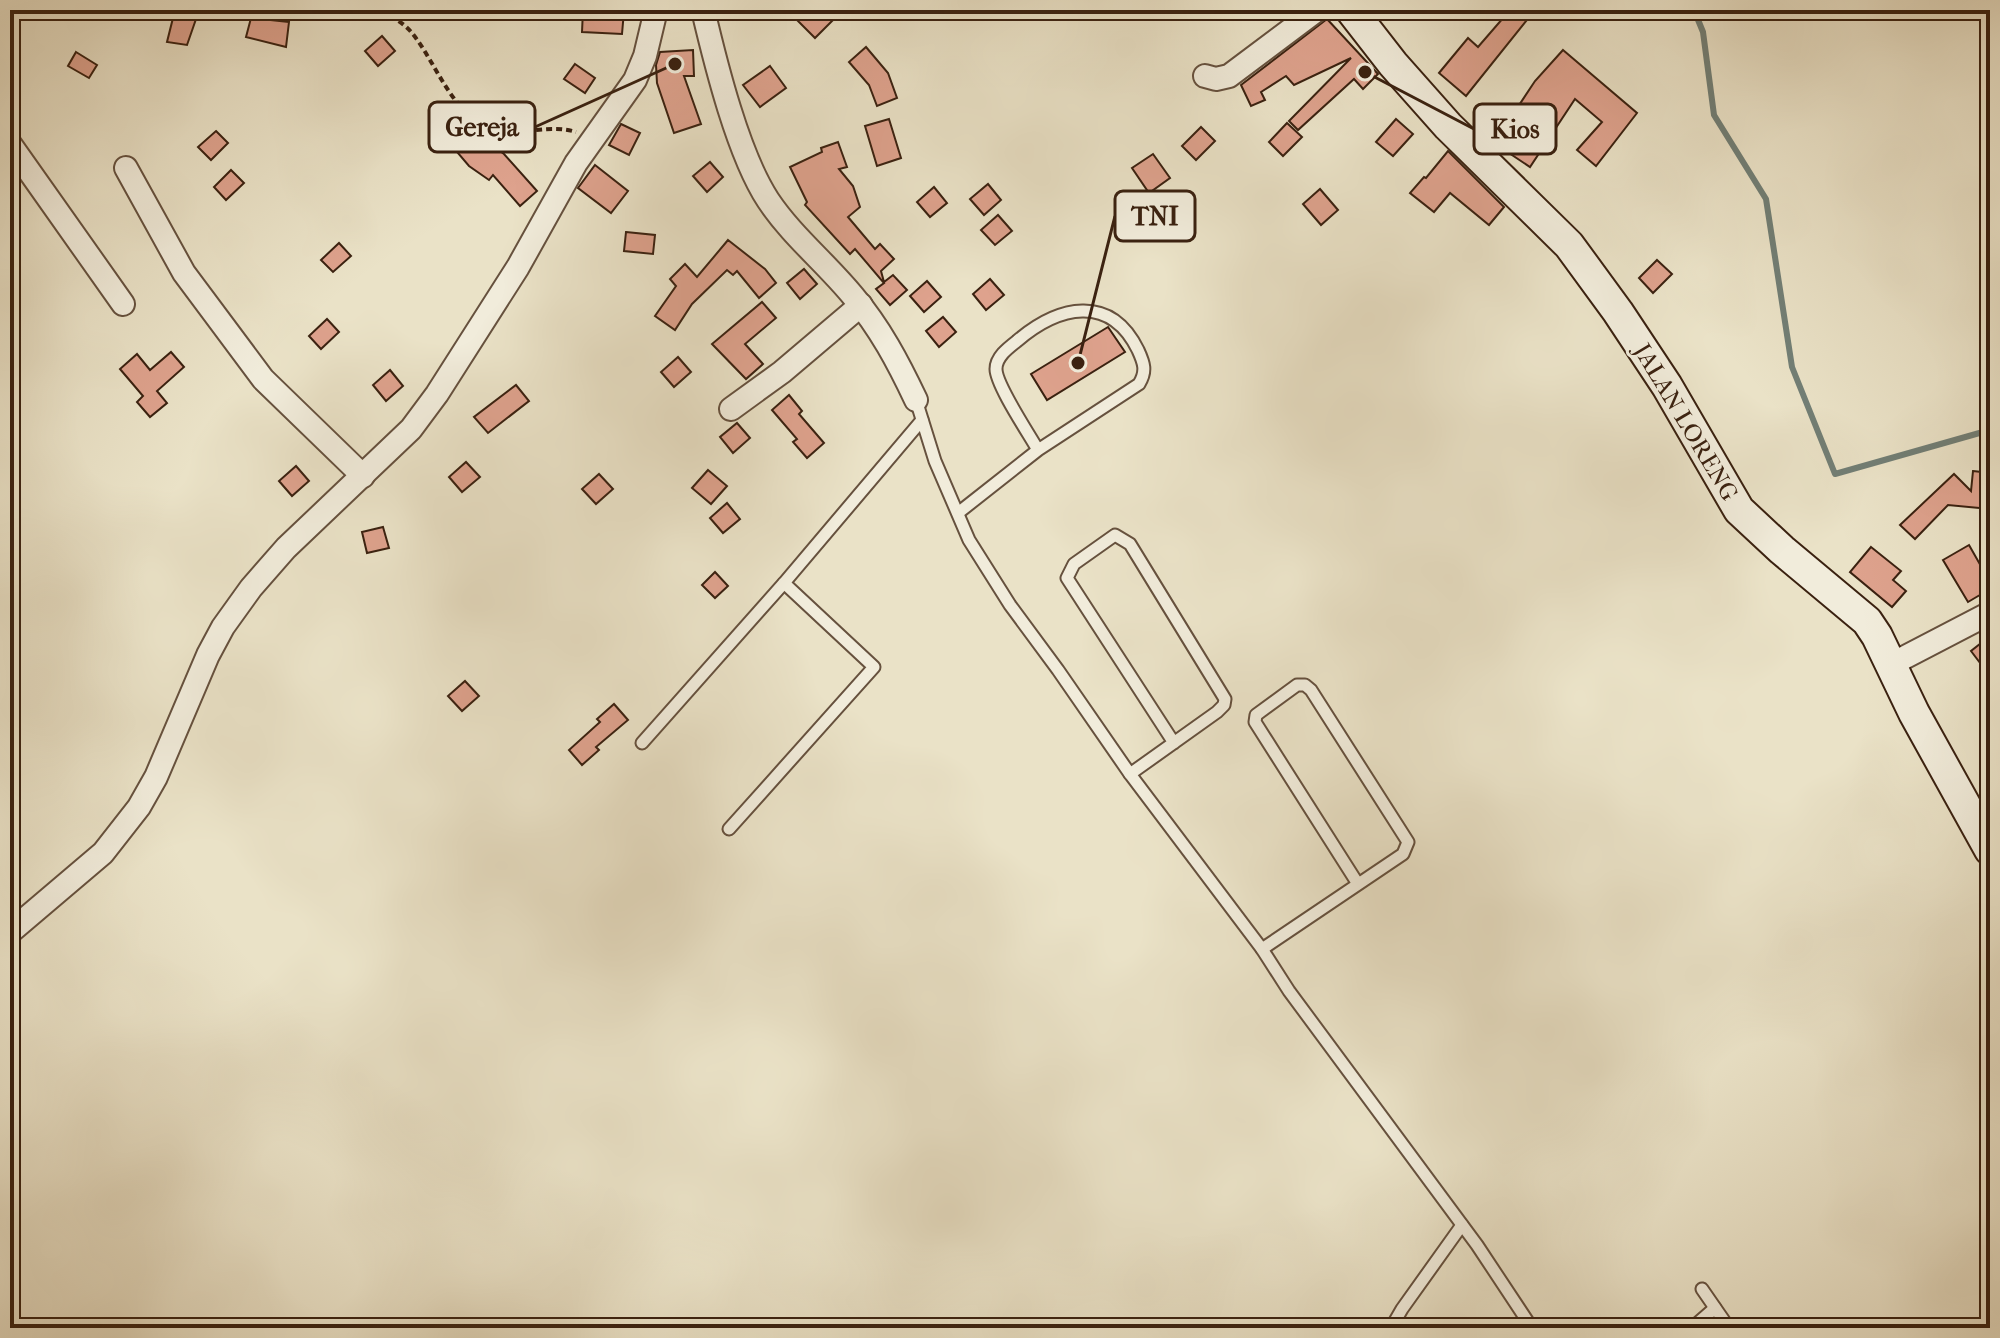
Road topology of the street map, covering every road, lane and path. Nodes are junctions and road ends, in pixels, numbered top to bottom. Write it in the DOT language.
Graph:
graph roads {
  1 [pos="296,10"];
  2 [pos="382,10"];
  3 [pos="656,10"];
  4 [pos="703,10"];
  5 [pos="1317,10"];
  6 [pos="1351,10"];
  7 [pos="287,14"];
  8 [pos="1205,76"];
  9 [pos="594,137"];
  10 [pos="10,144"];
  11 [pos="126,168"];
  12 [pos="123,304"];
  13 [pos="861,305"];
  14 [pos="731,409"];
  15 [pos="919,410"];
  16 [pos="1038,450"];
  17 [pos="363,476"];
  18 [pos="958,513"];
  19 [pos="784,583"];
  20 [pos="1990,613"];
  21 [pos="1890,665"];
  22 [pos="642,743"];
  23 [pos="1174,743"];
  24 [pos="1130,774"];
  25 [pos="729,829"];
  26 [pos="1990,850"];
  27 [pos="1358,884"];
  28 [pos="10,932"];
  29 [pos="1262,949"];
  30 [pos="1462,1225"];
  31 [pos="1702,1289"];
  32 [pos="1715,1308"];
  33 [pos="1391,1328"];
  34 [pos="1532,1328"];
  35 [pos="1692,1328"];
  36 [pos="1729,1328"];
  1 -- 7 [label="path"];
  2 -- 9 [label="path"];
  3 -- 9 [label="street"];
  4 -- 13 [label="street"];
  5 -- 8 [label="street"];
  6 -- 21 [label="street, JALAN LORENG"];
  9 -- 17 [label="street"];
  10 -- 12 [label="street"];
  11 -- 17 [label="street"];
  13 -- 14 [label="street"];
  13 -- 15 [label="street"];
  15 -- 18 [label="lane"];
  15 -- 19 [label="lane"];
  16 -- 16 [label="lane"];
  16 -- 18 [label="lane"];
  17 -- 28 [label="street"];
  18 -- 24 [label="lane"];
  19 -- 22 [label="lane"];
  19 -- 25 [label="lane"];
  20 -- 21 [label="street"];
  21 -- 26 [label="street, JALAN LORENG"];
  23 -- 23 [label="lane"];
  23 -- 24 [label="lane"];
  24 -- 29 [label="lane"];
  27 -- 27 [label="lane"];
  27 -- 29 [label="lane"];
  29 -- 30 [label="lane"];
  30 -- 33 [label="lane"];
  30 -- 34 [label="lane"];
  31 -- 32 [label="lane"];
  32 -- 35 [label="lane"];
  32 -- 36 [label="lane"];
}
